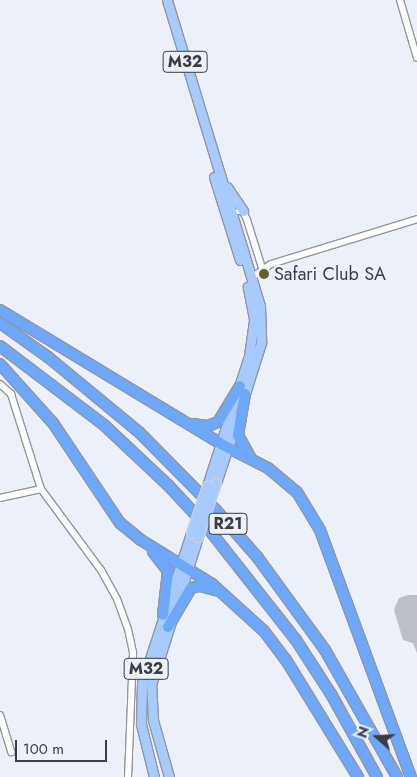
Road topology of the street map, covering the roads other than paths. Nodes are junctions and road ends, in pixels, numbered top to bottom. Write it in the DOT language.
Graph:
graph roads {
  1 [pos="167,0"];
  2 [pos="400,0"];
  3 [pos="417,58"];
  4 [pos="203,124"];
  5 [pos="217,167"];
  6 [pos="243,211"];
  7 [pos="227,212"];
  8 [pos="417,219"];
  9 [pos="262,268"];
  10 [pos="251,278"];
  11 [pos="0,310"];
  12 [pos="0,323"];
  13 [pos="0,346"];
  14 [pos="0,364"];
  15 [pos="1,386"];
  16 [pos="243,390"];
  17 [pos="185,422"];
  18 [pos="224,446"];
  19 [pos="250,458"];
  20 [pos="41,489"];
  21 [pos="0,498"];
  22 [pos="195,535"];
  23 [pos="141,540"];
  24 [pos="184,566"];
  25 [pos="221,592"];
  26 [pos="163,615"];
  27 [pos="168,627"];
  28 [pos="0,715"];
  29 [pos="11,752"];
  30 [pos="128,777"];
  31 [pos="154,777"];
  32 [pos="169,777"];
  33 [pos="358,777"];
  34 [pos="377,777"];
  35 [pos="397,777"];
  36 [pos="410,777"];
  1 -- 4 [label="main road, M32"];
  2 -- 3 [label="street"];
  4 -- 5 [label="main road, M32"];
  4 -- 7 [label="main road, M32"];
  5 -- 6 [label="main road"];
  5 -- 7 [label="main road, M32"];
  6 -- 7 [label="street"];
  6 -- 9 [label="street"];
  7 -- 10 [label="main road, M32"];
  7 -- 16 [label="main road, M32"];
  8 -- 9 [label="street"];
  9 -- 10 [label="street"];
  10 -- 16 [label="main road, M32"];
  11 -- 17 [label="highway"];
  12 -- 35 [label="highway, R21"];
  13 -- 34 [label="highway, R21"];
  14 -- 23 [label="highway"];
  15 -- 20 [label="street"];
  16 -- 17 [label="highway"];
  16 -- 18 [label="main road, M32"];
  16 -- 19 [label="highway"];
  17 -- 18 [label="highway"];
  18 -- 19 [label="highway"];
  18 -- 22 [label="main road, M32, bridge"];
  18 -- 22 [label="main road, M32, bridge"];
  19 -- 36 [label="highway"];
  20 -- 21 [label="street"];
  20 -- 30 [label="street"];
  22 -- 24 [label="main road, M32"];
  23 -- 24 [label="highway"];
  23 -- 26 [label="highway"];
  24 -- 25 [label="highway"];
  24 -- 26 [label="main road, M32"];
  24 -- 27 [label="main road, M32"];
  25 -- 27 [label="highway"];
  25 -- 33 [label="highway"];
  26 -- 31 [label="main road, M32"];
  27 -- 32 [label="main road, M32"];
  28 -- 29 [label="street"];
}
